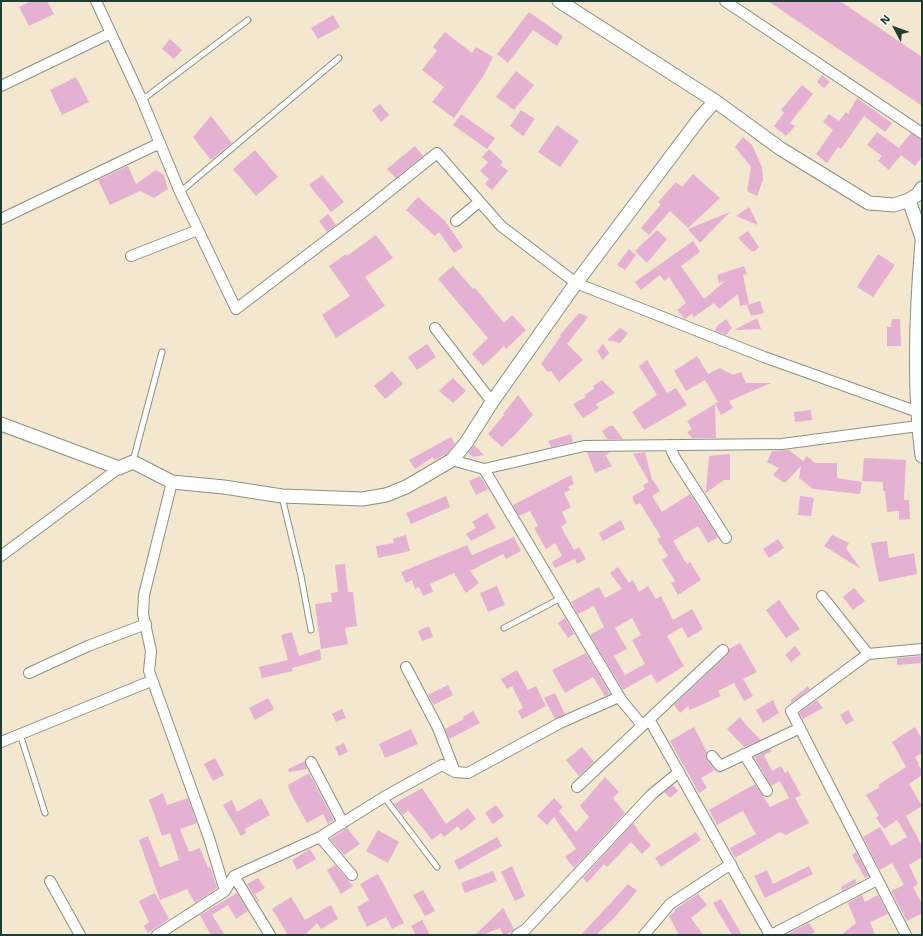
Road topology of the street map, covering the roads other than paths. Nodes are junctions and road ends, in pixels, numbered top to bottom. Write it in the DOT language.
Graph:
graph roads {
  1 [pos="96,1"];
  2 [pos="559,1"];
  3 [pos="726,1"];
  4 [pos="248,20"];
  5 [pos="111,33"];
  6 [pos="339,58"];
  7 [pos="1,86"];
  8 [pos="142,100"];
  9 [pos="715,102"];
  10 [pos="922,133"];
  11 [pos="160,143"];
  12 [pos="922,188"];
  13 [pos="180,192"];
  14 [pos="909,200"];
  15 [pos="479,202"];
  16 [pos="1,219"];
  17 [pos="456,220"];
  18 [pos="198,230"];
  19 [pos="922,238"];
  20 [pos="922,242"];
  21 [pos="131,256"];
  22 [pos="576,283"];
  23 [pos="435,328"];
  24 [pos="162,352"];
  25 [pos="492,402"];
  26 [pos="918,412"];
  27 [pos="1,424"];
  28 [pos="918,426"];
  29 [pos="669,445"];
  30 [pos="922,456"];
  31 [pos="452,460"];
  32 [pos="133,462"];
  33 [pos="119,468"];
  34 [pos="484,469"];
  35 [pos="172,482"];
  36 [pos="282,496"];
  37 [pos="726,538"];
  38 [pos="1,556"];
  39 [pos="822,596"];
  40 [pos="561,598"];
  41 [pos="146,624"];
  42 [pos="504,628"];
  43 [pos="311,630"];
  44 [pos="922,649"];
  45 [pos="723,650"];
  46 [pos="868,654"];
  47 [pos="406,667"];
  48 [pos="29,673"];
  49 [pos="151,682"];
  50 [pos="619,697"];
  51 [pos="646,722"];
  52 [pos="800,728"];
  53 [pos="20,734"];
  54 [pos="1,742"];
  55 [pos="744,754"];
  56 [pos="712,756"];
  57 [pos="311,762"];
  58 [pos="455,772"];
  59 [pos="679,772"];
  60 [pos="577,787"];
  61 [pos="767,791"];
  62 [pos="384,797"];
  63 [pos="45,813"];
  64 [pos="343,823"];
  65 [pos="320,837"];
  66 [pos="731,864"];
  67 [pos="437,867"];
  68 [pos="352,875"];
  69 [pos="234,876"];
  70 [pos="877,880"];
  71 [pos="50,881"];
  72 [pos="225,891"];
  73 [pos="80,935"];
  74 [pos="157,935"];
  75 [pos="270,935"];
  76 [pos="517,935"];
  77 [pos="644,935"];
  78 [pos="771,935"];
  79 [pos="906,935"];
  1 -- 5 [label="street"];
  2 -- 9 [label="street"];
  3 -- 10 [label="street"];
  4 -- 8 [label="lane"];
  5 -- 7 [label="street"];
  5 -- 8 [label="street"];
  6 -- 13 [label="lane"];
  8 -- 11 [label="street"];
  9 -- 14 [label="street"];
  9 -- 22 [label="street"];
  11 -- 13 [label="street"];
  11 -- 16 [label="street"];
  12 -- 14 [label="street"];
  13 -- 18 [label="street"];
  14 -- 19 [label="street"];
  15 -- 17 [label="street"];
  15 -- 18 [label="street"];
  15 -- 22 [label="street"];
  18 -- 21 [label="street"];
  20 -- 26 [label="street"];
  22 -- 25 [label="street"];
  22 -- 26 [label="street"];
  23 -- 25 [label="street"];
  24 -- 32 [label="lane"];
  25 -- 31 [label="street"];
  26 -- 28 [label="street"];
  27 -- 33 [label="street"];
  28 -- 29 [label="street"];
  28 -- 30 [label="street"];
  29 -- 34 [label="street"];
  29 -- 37 [label="street"];
  31 -- 34 [label="street"];
  31 -- 36 [label="street"];
  32 -- 33 [label="street"];
  32 -- 35 [label="street"];
  33 -- 38 [label="street"];
  34 -- 40 [label="street"];
  35 -- 36 [label="street"];
  35 -- 41 [label="street"];
  36 -- 43 [label="lane"];
  39 -- 46 [label="street"];
  40 -- 42 [label="lane"];
  40 -- 50 [label="street"];
  41 -- 48 [label="street"];
  41 -- 49 [label="street"];
  44 -- 46 [label="street"];
  45 -- 51 [label="street"];
  46 -- 52 [label="street"];
  47 -- 58 [label="street"];
  49 -- 53 [label="street"];
  49 -- 72 [label="street"];
  50 -- 51 [label="street"];
  50 -- 58 [label="street"];
  51 -- 59 [label="street"];
  51 -- 60 [label="street"];
  52 -- 55 [label="street"];
  52 -- 70 [label="street"];
  53 -- 54 [label="street"];
  53 -- 63 [label="lane"];
  55 -- 56 [label="street"];
  55 -- 61 [label="street"];
  57 -- 64 [label="street"];
  58 -- 62 [label="street"];
  59 -- 66 [label="street"];
  59 -- 76 [label="street"];
  62 -- 64 [label="street"];
  62 -- 67 [label="lane"];
  64 -- 65 [label="street"];
  65 -- 68 [label="street"];
  65 -- 69 [label="street"];
  66 -- 77 [label="street"];
  66 -- 78 [label="street"];
  69 -- 72 [label="street"];
  69 -- 75 [label="street"];
  70 -- 78 [label="street"];
  70 -- 79 [label="street"];
  71 -- 73 [label="street"];
  72 -- 74 [label="street"];
}
